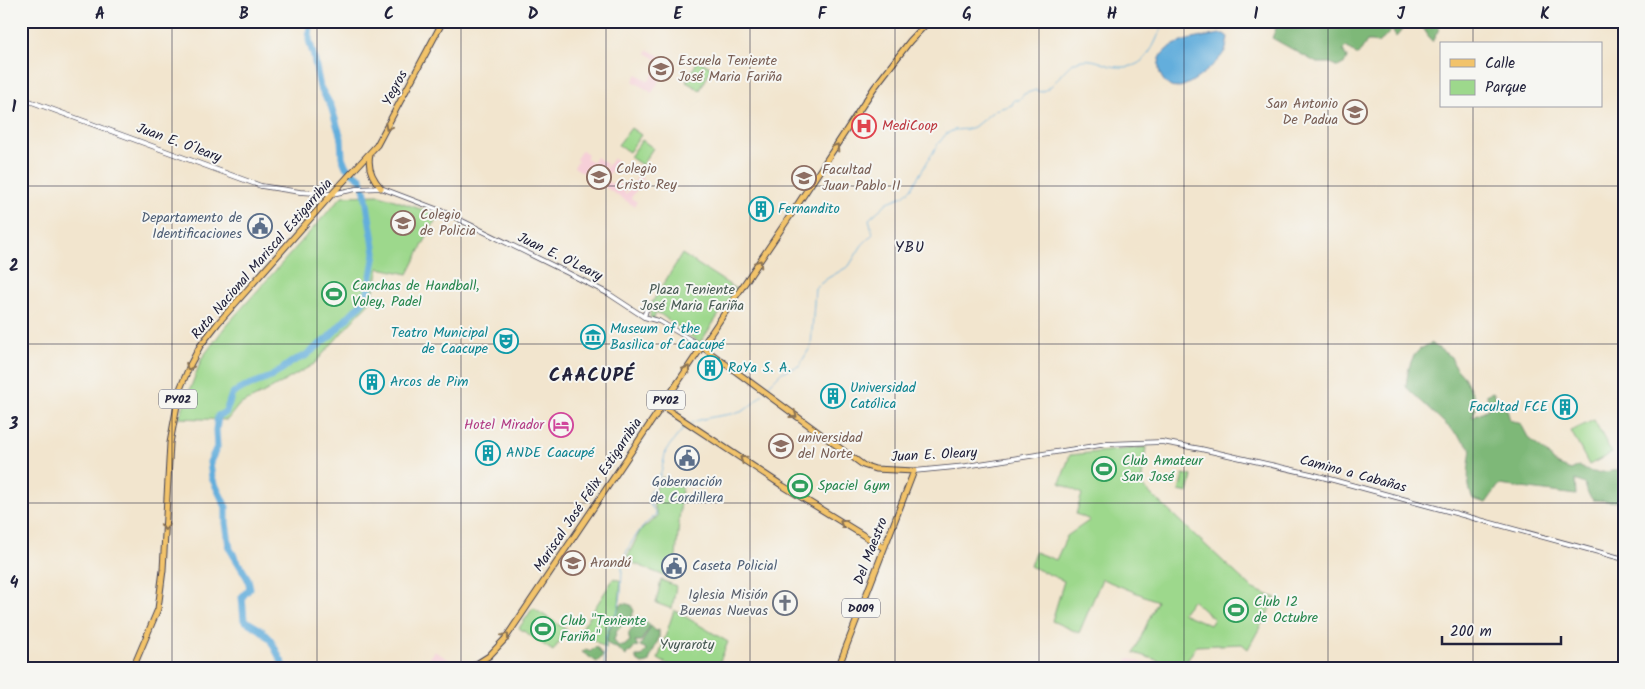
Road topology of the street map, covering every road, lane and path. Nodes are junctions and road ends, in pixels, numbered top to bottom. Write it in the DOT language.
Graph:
graph roads {
  1 [pos="443,21"];
  2 [pos="928,21"];
  3 [pos="21,98"];
  4 [pos="370,154"];
  5 [pos="362,162"];
  6 [pos="380,188"];
  7 [pos="332,194"];
  8 [pos="647,307"];
  9 [pos="644,317"];
  10 [pos="701,346"];
  11 [pos="761,391"];
  12 [pos="662,406"];
  13 [pos="1071,448"];
  14 [pos="914,470"];
  15 [pos="884,548"];
  16 [pos="1624,559"];
  17 [pos="132,668"];
  18 [pos="470,668"];
  19 [pos="838,668"];
  1 -- 4 [label="main road, Yegros / PY02, one-way"];
  10 -- 2 [label="main road, Mariscal José Félix Estigarribia / PY02, one-way"];
  3 -- 7 [label="street, Juan E. O´leary"];
  4 -- 5 [label="main road, Yegros / PY02"];
  4 -- 6 [label="main road"];
  5 -- 7 [label="main road, Ruta Nacional Mariscal Estigarribia / PY02"];
  6 -- 7 [label="street, Juan E. O'Leary"];
  6 -- 9 [label="street, Juan E. O'Leary"];
  7 -- 17 [label="main road, Ruta Nacional Mariscal Estigarribia / PY02, one-way"];
  8 -- 9 [label="street"];
  9 -- 10 [label="street, Juan E. O'Leary"];
  10 -- 11 [label="main road, Juan E. O'Leary"];
  12 -- 10 [label="main road, Mariscal José Félix Estigarribia / PY02, one-way"];
  11 -- 14 [label="main road, Juan E. Oleary, one-way"];
  15 -- 12 [label="main road, one-way"];
  18 -- 12 [label="main road, Mariscal José Félix Estigarribia / PY02, one-way"];
  13 -- 14 [label="street, Juan E. Oleary"];
  13 -- 16 [label="street, Camino a Cabañas"];
  14 -- 15 [label="main road, Del Maestro / D009"];
  15 -- 19 [label="main road, Del Maestro / D009"];
}
